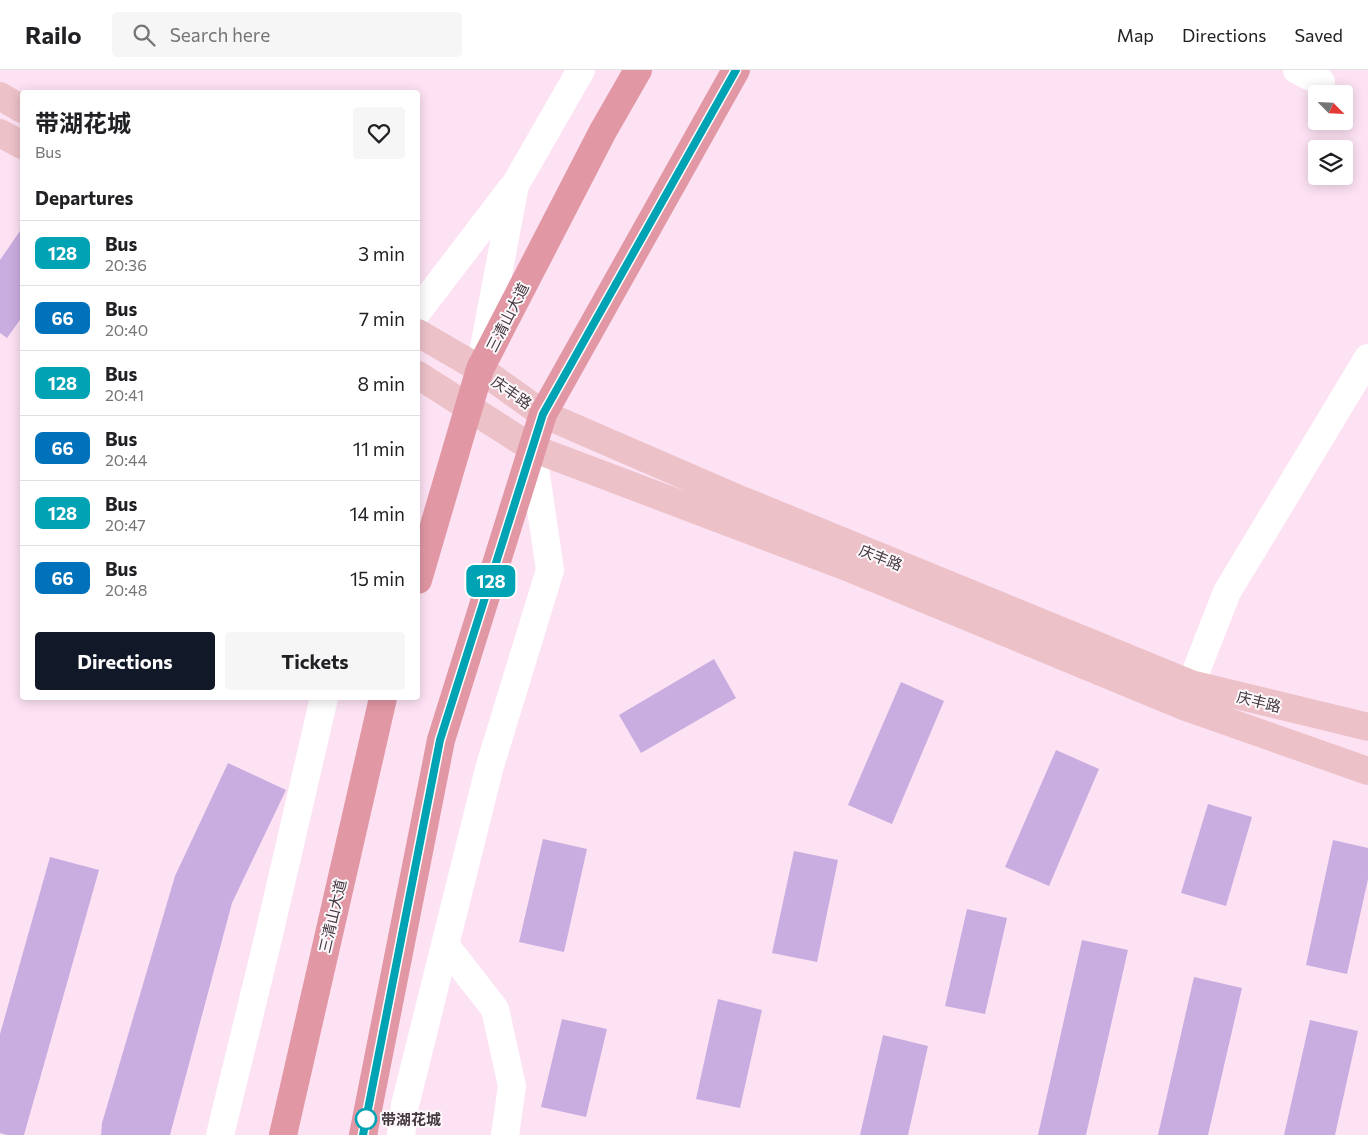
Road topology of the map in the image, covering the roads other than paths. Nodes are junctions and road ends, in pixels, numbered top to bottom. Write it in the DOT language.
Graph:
graph roads {
  1 [pos="581,70"];
  2 [pos="638,70"];
  3 [pos="736,70"];
  4 [pos="0,96"];
  5 [pos="20,108"];
  6 [pos="0,133"];
  7 [pos="20,144"];
  8 [pos="515,185"];
  9 [pos="420,308"];
  10 [pos="420,334"];
  11 [pos="1368,358"];
  12 [pos="480,369"];
  13 [pos="420,375"];
  14 [pos="468,408"];
  15 [pos="543,414"];
  16 [pos="532,448"];
  17 [pos="420,573"];
  18 [pos="1191,684"];
  19 [pos="324,700"];
  20 [pos="383,700"];
  21 [pos="1368,727"];
  22 [pos="1368,771"];
  23 [pos="445,945"];
  24 [pos="220,1135"];
  25 [pos="283,1135"];
  26 [pos="363,1135"];
  27 [pos="401,1135"];
  28 [pos="505,1135"];
  1 -- 8 [label="street"];
  2 -- 12 [label="highway, 三清山大道"];
  3 -- 15 [label="highway"];
  4 -- 5 [label="main road"];
  6 -- 7 [label="main road"];
  8 -- 9 [label="street"];
  8 -- 12 [label="street"];
  10 -- 12 [label="main road, 庆丰路"];
  11 -- 18 [label="street"];
  12 -- 14 [label="highway, 三清山大道"];
  12 -- 15 [label="main road, 庆丰路"];
  13 -- 14 [label="main road"];
  14 -- 16 [label="main road"];
  14 -- 17 [label="highway, 三清山大道"];
  15 -- 16 [label="highway"];
  15 -- 18 [label="main road, 庆丰路"];
  16 -- 22 [label="main road"];
  16 -- 23 [label="street"];
  16 -- 26 [label="highway"];
  18 -- 21 [label="main road, 庆丰路"];
  19 -- 24 [label="street"];
  20 -- 25 [label="highway, 三清山大道"];
  23 -- 27 [label="street"];
  23 -- 28 [label="street"];
}
